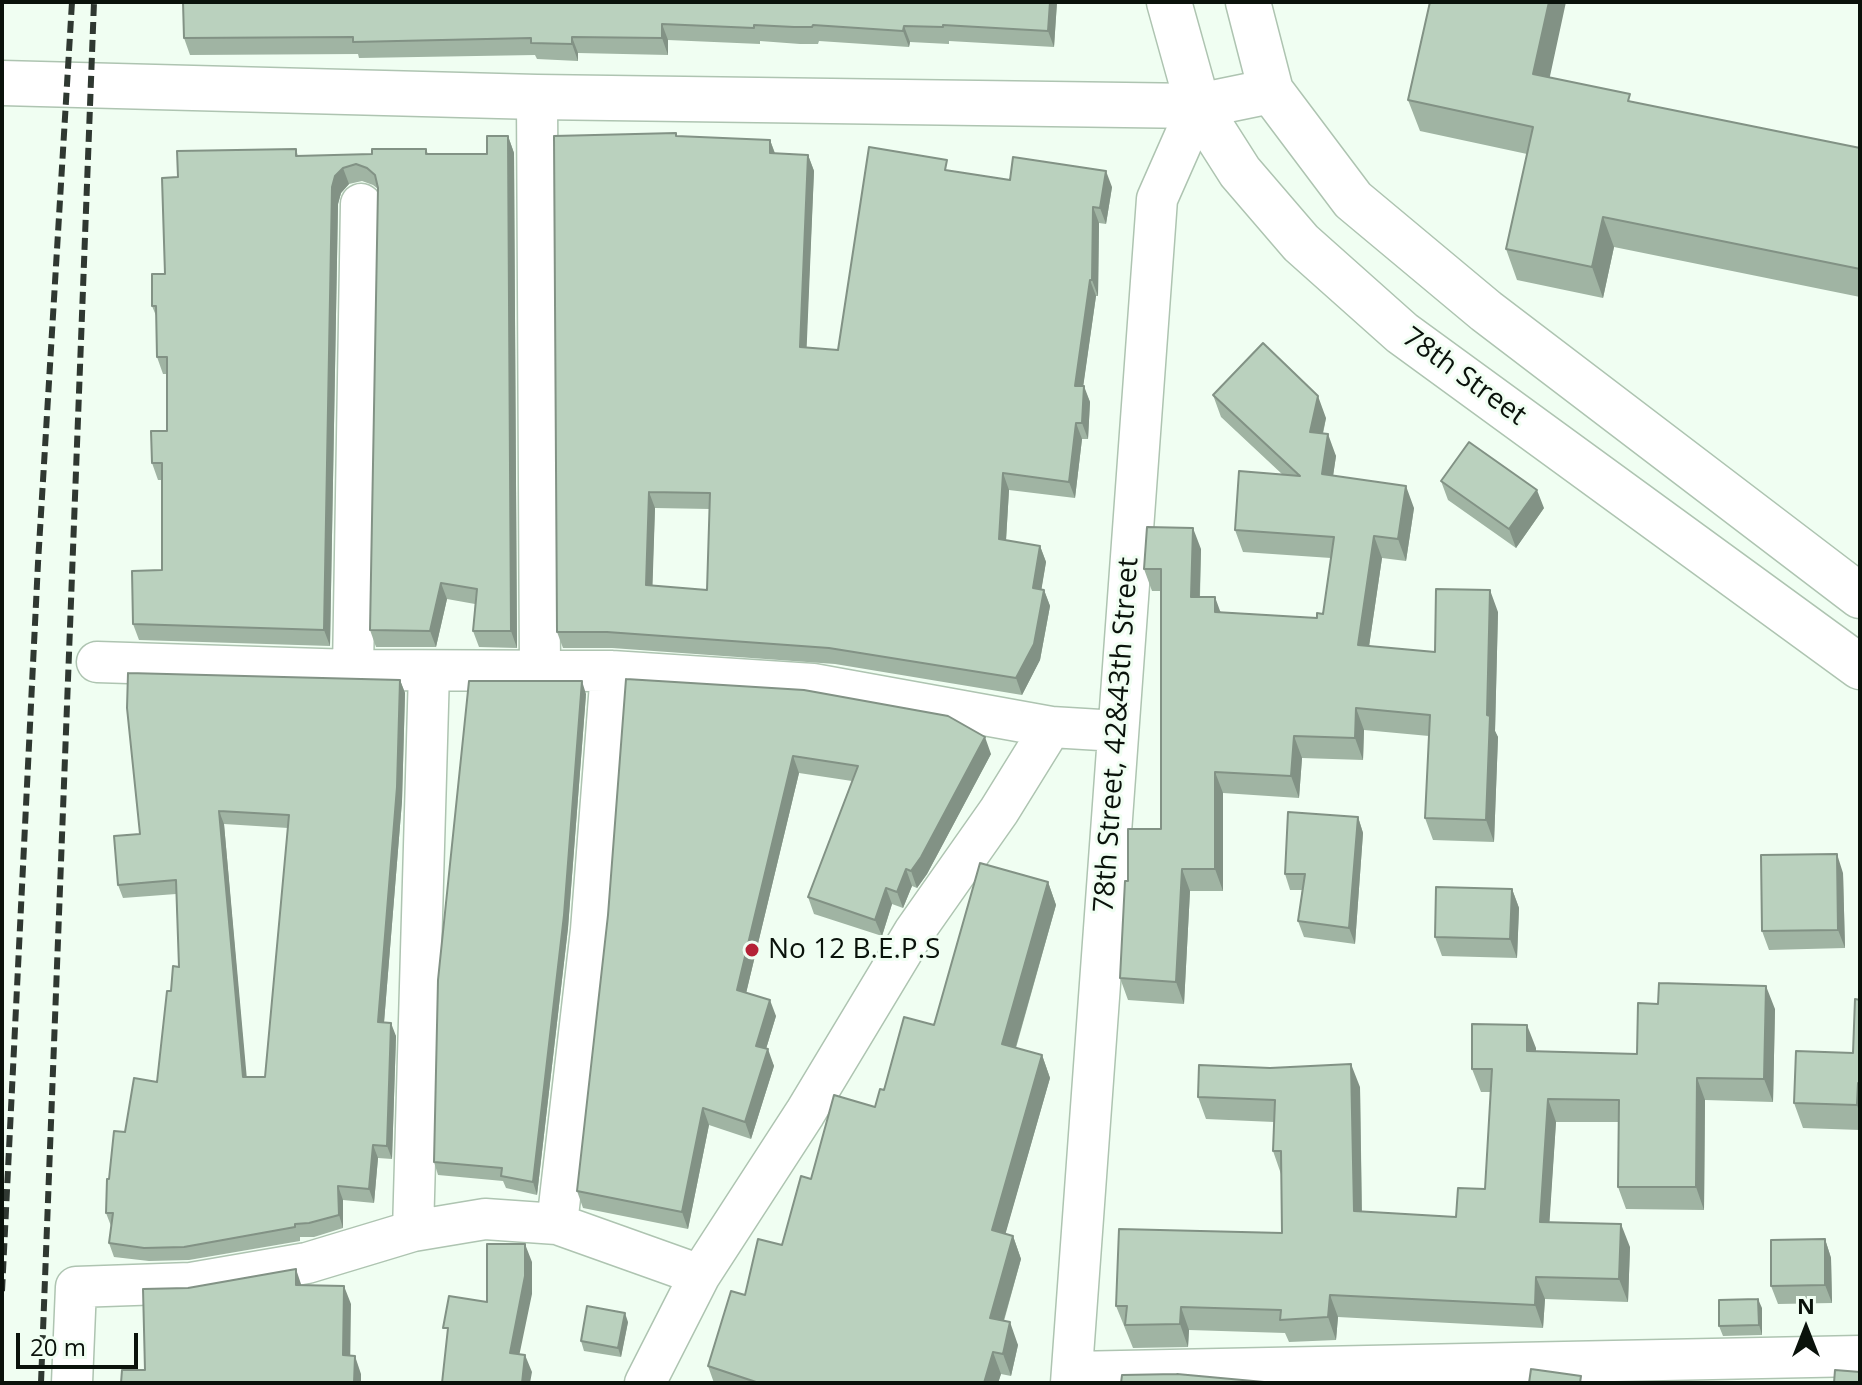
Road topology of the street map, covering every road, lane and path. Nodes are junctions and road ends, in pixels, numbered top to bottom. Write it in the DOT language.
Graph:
graph roads {
  1 [pos="1169,2"];
  2 [pos="1248,2"];
  3 [pos="2,83"];
  4 [pos="1271,91"];
  5 [pos="537,97"];
  6 [pos="1198,106"];
  7 [pos="361,204"];
  8 [pos="1860,596"];
  9 [pos="97,662"];
  10 [pos="1860,667"];
  11 [pos="353,670"];
  12 [pos="429,671"];
  13 [pos="540,671"];
  14 [pos="611,671"];
  15 [pos="1051,727"];
  16 [pos="1117,731"];
  17 [pos="557,1224"];
  18 [pos="413,1231"];
  19 [pos="700,1275"];
  20 [pos="1837,1365"];
  21 [pos="1432,1374"];
  22 [pos="1072,1378"];
  23 [pos="72,1383"];
  24 [pos="645,1383"];
  1 -- 6 [label="main road, 78th Street"];
  2 -- 4 [label="main road"];
  3 -- 5 [label="main road"];
  4 -- 6 [label="main road"];
  4 -- 8 [label="main road"];
  5 -- 6 [label="main road"];
  5 -- 13 [label="street"];
  6 -- 10 [label="main road, 78th Street"];
  6 -- 16 [label="street, 78th Street, 42&43th Street"];
  7 -- 11 [label="street"];
  9 -- 11 [label="street"];
  11 -- 12 [label="street"];
  12 -- 13 [label="street"];
  12 -- 18 [label="street"];
  13 -- 14 [label="street"];
  14 -- 15 [label="street"];
  14 -- 17 [label="street"];
  15 -- 16 [label="street"];
  15 -- 19 [label="street"];
  16 -- 22 [label="street, 78th Street, 42&43th Street"];
  17 -- 18 [label="street"];
  17 -- 19 [label="street"];
  18 -- 23 [label="street"];
  19 -- 24 [label="street"];
  20 -- 21 [label="street"];
  21 -- 22 [label="street"];
}
